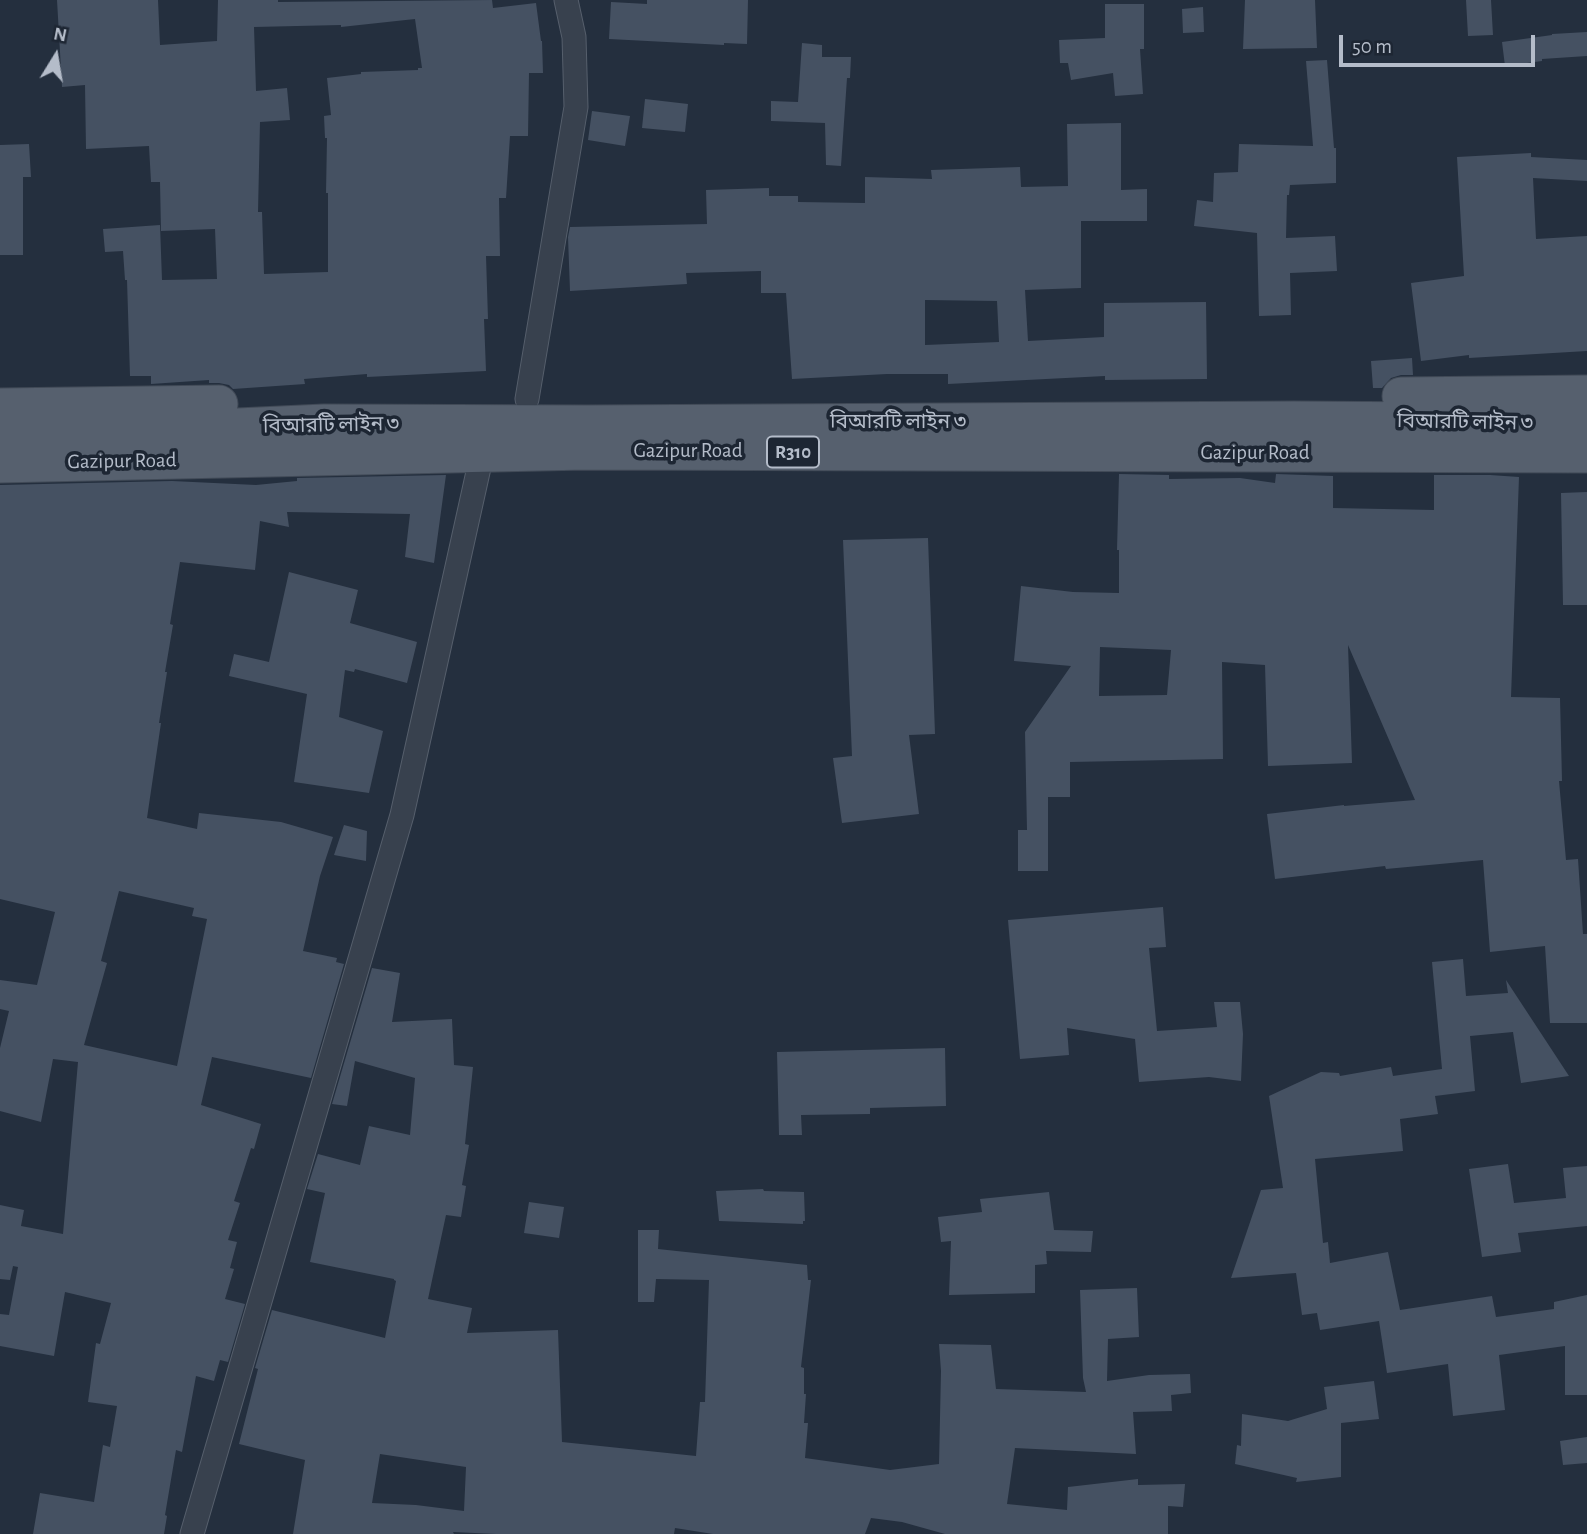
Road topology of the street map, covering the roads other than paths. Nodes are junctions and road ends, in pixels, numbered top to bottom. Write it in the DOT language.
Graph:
graph roads {
  1 [pos="566,0"];
  2 [pos="1587,394"];
  3 [pos="527,399"];
  4 [pos="0,407"];
  5 [pos="1587,425"];
  6 [pos="0,438"];
  7 [pos="481,454"];
  8 [pos="1587,454"];
  9 [pos="0,464"];
  10 [pos="192,1534"];
  1 -- 3 [label="street"];
  2 -- 3 [label="main road"];
  3 -- 4 [label="main road"];
  5 -- 6 [label="main road, বিআরটি লাইন ৩"];
  7 -- 8 [label="main road, Gazipur Road / R310"];
  7 -- 9 [label="main road, Gazipur Road / R310"];
  7 -- 10 [label="street"];
}
